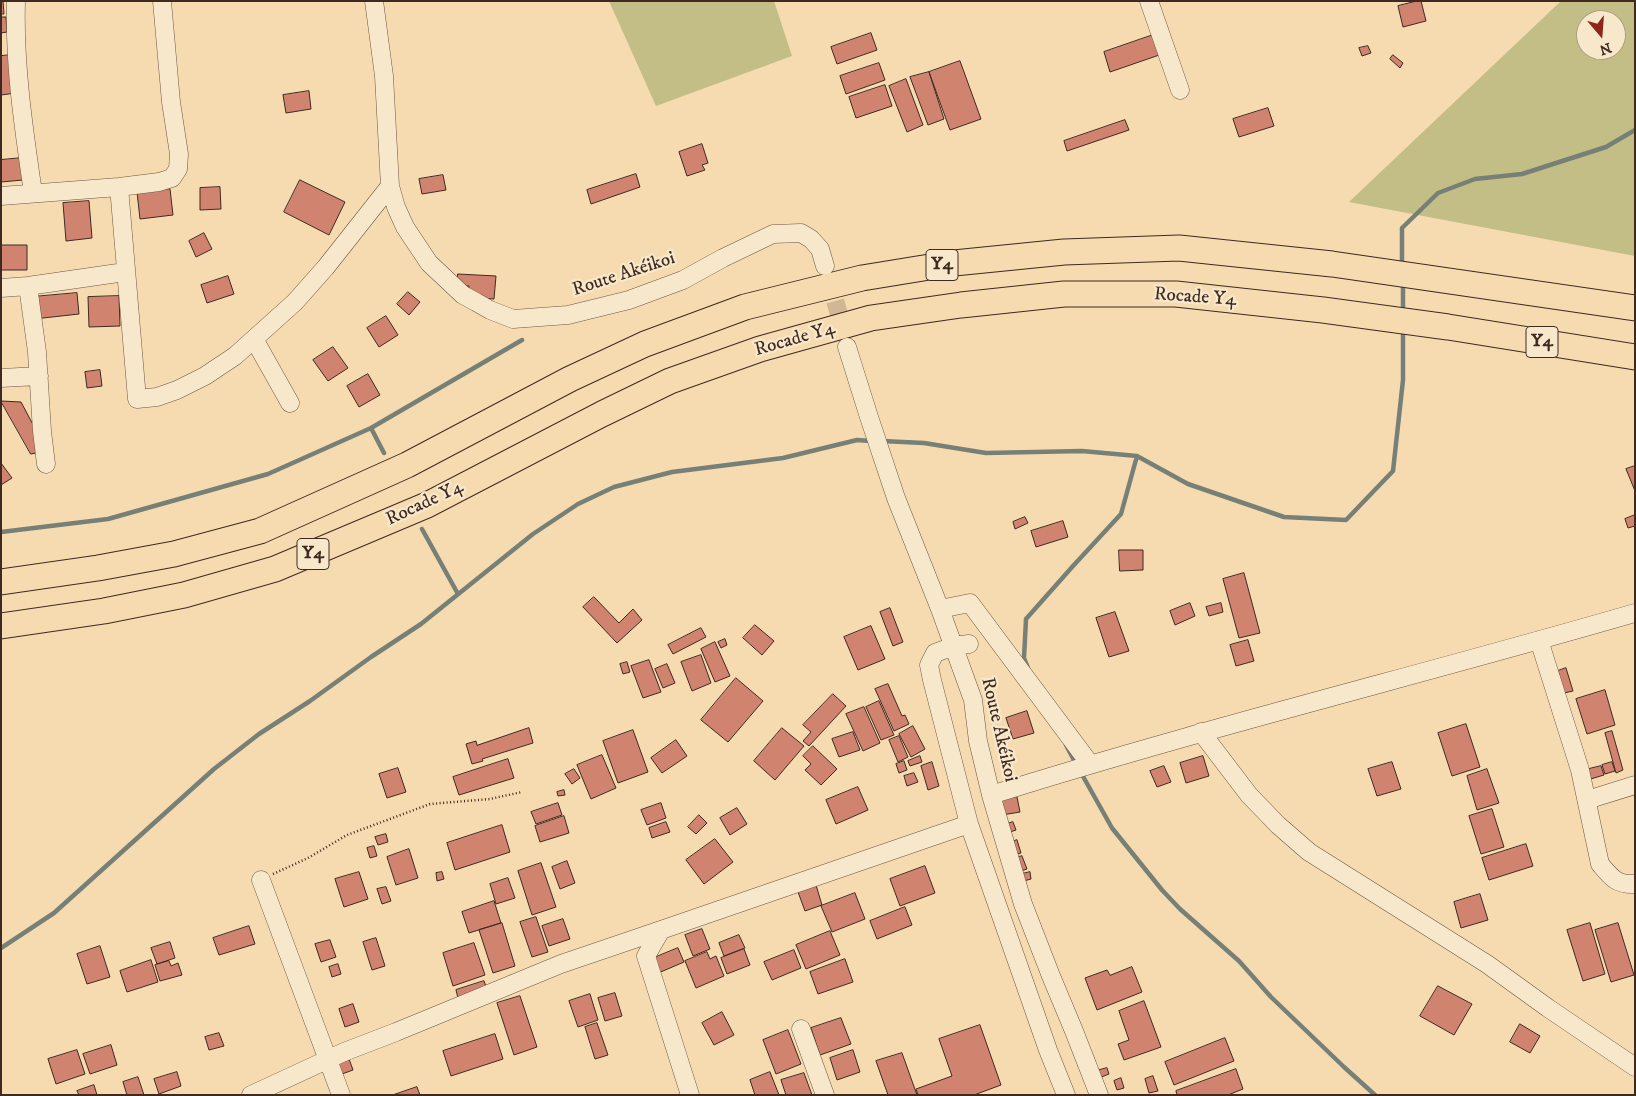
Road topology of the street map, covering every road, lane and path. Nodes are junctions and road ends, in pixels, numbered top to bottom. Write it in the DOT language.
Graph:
graph roads {
  1 [pos="16,1"];
  2 [pos="162,1"];
  3 [pos="374,1"];
  4 [pos="1149,1"];
  5 [pos="1180,90"];
  6 [pos="390,186"];
  7 [pos="119,187"];
  8 [pos="33,193"];
  9 [pos="1,196"];
  10 [pos="825,266"];
  11 [pos="125,272"];
  12 [pos="28,286"];
  13 [pos="1,288"];
  14 [pos="1635,308"];
  15 [pos="254,339"];
  16 [pos="847,347"];
  17 [pos="1635,357"];
  18 [pos="39,376"];
  19 [pos="1,378"];
  20 [pos="290,403"];
  21 [pos="46,464"];
  22 [pos="1,582"];
  23 [pos="940,609"];
  24 [pos="1635,613"];
  25 [pos="1,626"];
  26 [pos="1540,640"];
  27 [pos="961,645"];
  28 [pos="1200,732"];
  29 [pos="1090,764"];
  30 [pos="1635,785"];
  31 [pos="522,792"];
  32 [pos="991,795"];
  33 [pos="1587,800"];
  34 [pos="969,824"];
  35 [pos="260,880"];
  36 [pos="1635,884"];
  37 [pos="661,930"];
  38 [pos="800,1029"];
  39 [pos="328,1060"];
  40 [pos="1634,1066"];
  41 [pos="251,1095"];
  42 [pos="342,1095"];
  43 [pos="690,1095"];
  44 [pos="825,1095"];
  45 [pos="1066,1095"];
  46 [pos="1099,1095"];
  1 -- 8 [label="street"];
  2 -- 7 [label="street"];
  3 -- 6 [label="street, Route Akéikoi"];
  4 -- 5 [label="street"];
  6 -- 10 [label="street, Route Akéikoi"];
  6 -- 15 [label="street"];
  7 -- 8 [label="street"];
  7 -- 11 [label="street"];
  8 -- 9 [label="street"];
  11 -- 12 [label="street"];
  11 -- 15 [label="street"];
  12 -- 13 [label="street"];
  12 -- 18 [label="street"];
  14 -- 22 [label="highway, Y4"];
  15 -- 20 [label="street"];
  16 -- 23 [label="street, Route Akéikoi"];
  17 -- 25 [label="highway, Rocade Y4 / Y4"];
  18 -- 19 [label="street"];
  18 -- 21 [label="street"];
  23 -- 27 [label="street, Route Akéikoi"];
  23 -- 29 [label="street"];
  24 -- 26 [label="street"];
  26 -- 28 [label="street"];
  26 -- 33 [label="street"];
  27 -- 32 [label="street, Route Akéikoi"];
  27 -- 34 [label="street"];
  28 -- 29 [label="street"];
  28 -- 40 [label="street"];
  29 -- 32 [label="street"];
  30 -- 33 [label="street"];
  31 -- 35 [label="path"];
  32 -- 46 [label="street, Route Akéikoi"];
  33 -- 36 [label="street"];
  34 -- 37 [label="street"];
  34 -- 45 [label="street"];
  35 -- 39 [label="street"];
  37 -- 39 [label="street"];
  37 -- 43 [label="street"];
  38 -- 44 [label="street"];
  39 -- 41 [label="street"];
  39 -- 42 [label="street"];
}
